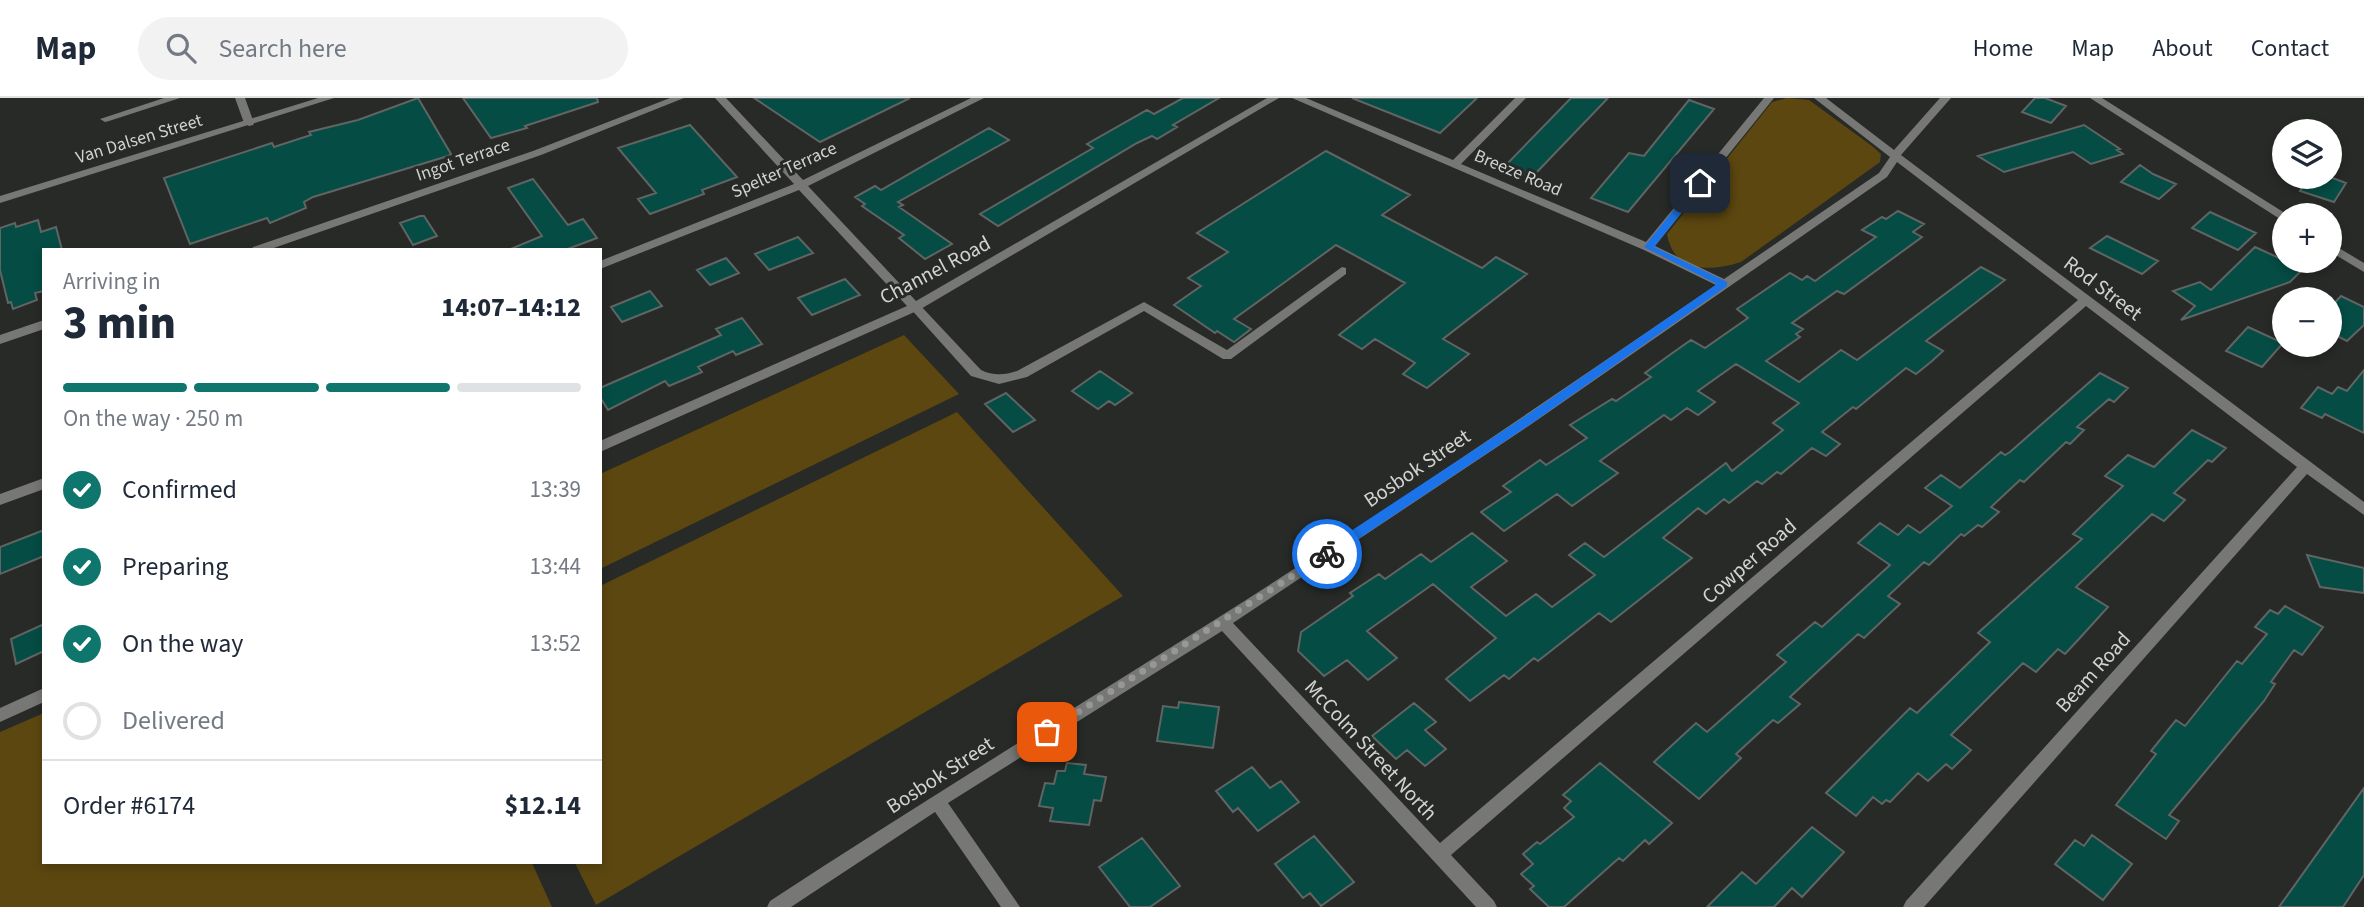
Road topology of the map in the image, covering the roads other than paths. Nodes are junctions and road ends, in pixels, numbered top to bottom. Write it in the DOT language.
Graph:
graph roads {
  1 [pos="176,98"];
  2 [pos="240,98"];
  3 [pos="329,98"];
  4 [pos="679,98"];
  5 [pos="720,98"];
  6 [pos="979,98"];
  7 [pos="1274,98"];
  8 [pos="1297,98"];
  9 [pos="1521,98"];
  10 [pos="1769,98"];
  11 [pos="1819,98"];
  12 [pos="1946,98"];
  13 [pos="2095,98"];
  14 [pos="105,119"];
  15 [pos="248,123"];
  16 [pos="1896,156"];
  17 [pos="1454,165"];
  18 [pos="801,185"];
  19 [pos="0,201"];
  20 [pos="2272,209"];
  21 [pos="1648,247"];
  22 [pos="263,248"];
  23 [pos="2342,254"];
  24 [pos="602,264"];
  25 [pos="2364,268"];
  26 [pos="1342,271"];
  27 [pos="1724,284"];
  28 [pos="2086,299"];
  29 [pos="915,307"];
  30 [pos="42,325"];
  31 [pos="0,340"];
  32 [pos="602,446"];
  33 [pos="2306,466"];
  34 [pos="42,484"];
  35 [pos="0,500"];
  36 [pos="2364,510"];
  37 [pos="1223,622"];
  38 [pos="42,696"];
  39 [pos="0,715"];
  40 [pos="937,801"];
  41 [pos="1440,854"];
  42 [pos="776,907"];
  43 [pos="1011,907"];
  44 [pos="1488,907"];
  45 [pos="1912,907"];
  1 -- 14 [label="street"];
  2 -- 15 [label="street"];
  3 -- 15 [label="street, Van Dalsen Street"];
  4 -- 22 [label="street, Ingot Terrace"];
  5 -- 18 [label="street"];
  6 -- 18 [label="street, Spelter Terrace"];
  7 -- 29 [label="street, Channel Road"];
  8 -- 17 [label="street, Breeze Road"];
  9 -- 17 [label="street"];
  10 -- 21 [label="street"];
  11 -- 16 [label="street, Rod Street"];
  12 -- 16 [label="street, Bosbok Street"];
  13 -- 20 [label="street"];
  15 -- 19 [label="street, Van Dalsen Street"];
  16 -- 27 [label="street, Bosbok Street"];
  16 -- 28 [label="street, Rod Street"];
  17 -- 21 [label="street, Breeze Road"];
  18 -- 24 [label="street, Spelter Terrace"];
  18 -- 29 [label="street"];
  21 -- 27 [label="street, Breeze Road"];
  23 -- 25 [label="street"];
  26 -- 29 [label="street"];
  27 -- 37 [label="street, Bosbok Street"];
  28 -- 33 [label="street, Rod Street"];
  28 -- 41 [label="street, Cowper Road"];
  29 -- 32 [label="street, Channel Road"];
  30 -- 31 [label="street"];
  33 -- 36 [label="street, Rod Street"];
  33 -- 45 [label="street, Beam Road"];
  34 -- 35 [label="street"];
  37 -- 40 [label="street, Bosbok Street"];
  37 -- 41 [label="street, McColm Street North"];
  38 -- 39 [label="street"];
  40 -- 42 [label="street, Bosbok Street"];
  40 -- 43 [label="street"];
  41 -- 44 [label="street, McColm Street North"];
}
